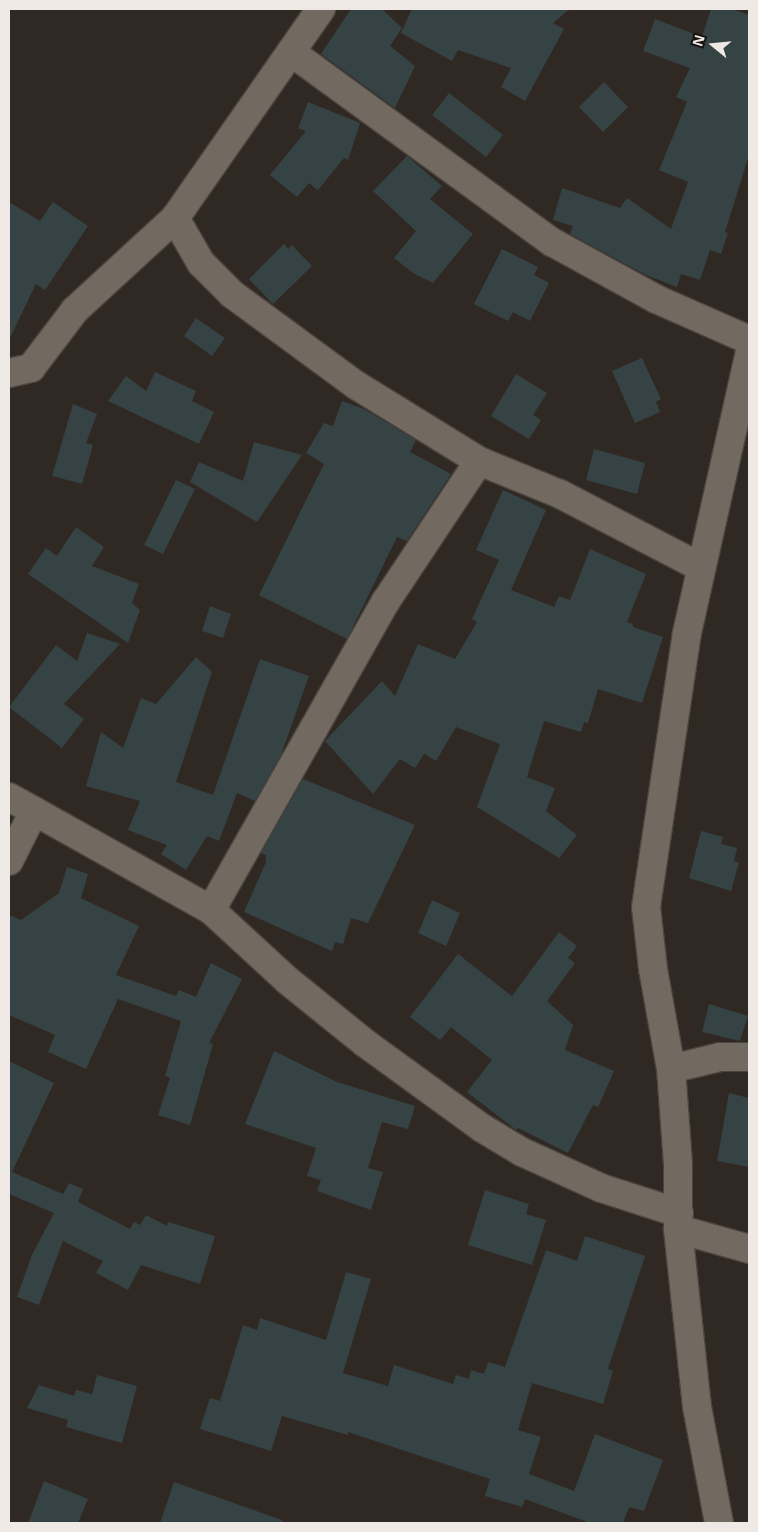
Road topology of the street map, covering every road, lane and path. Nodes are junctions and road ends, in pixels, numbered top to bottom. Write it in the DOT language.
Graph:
graph roads {
  1 [pos="321,9"];
  2 [pos="291,52"];
  3 [pos="175,218"];
  4 [pos="749,356"];
  5 [pos="9,373"];
  6 [pos="479,461"];
  7 [pos="700,567"];
  8 [pos="9,796"];
  9 [pos="34,811"];
  10 [pos="9,861"];
  11 [pos="211,910"];
  12 [pos="749,1057"];
  13 [pos="671,1069"];
  14 [pos="678,1221"];
  15 [pos="749,1249"];
  16 [pos="718,1523"];
  1 -- 2 [label="street"];
  2 -- 3 [label="street"];
  2 -- 4 [label="street"];
  3 -- 5 [label="street"];
  3 -- 6 [label="street"];
  4 -- 7 [label="street"];
  6 -- 7 [label="street"];
  6 -- 11 [label="street"];
  7 -- 13 [label="street"];
  8 -- 9 [label="street"];
  9 -- 10 [label="street"];
  9 -- 11 [label="street"];
  11 -- 14 [label="street"];
  12 -- 13 [label="street"];
  13 -- 14 [label="street"];
  14 -- 15 [label="street"];
  14 -- 16 [label="street"];
}
